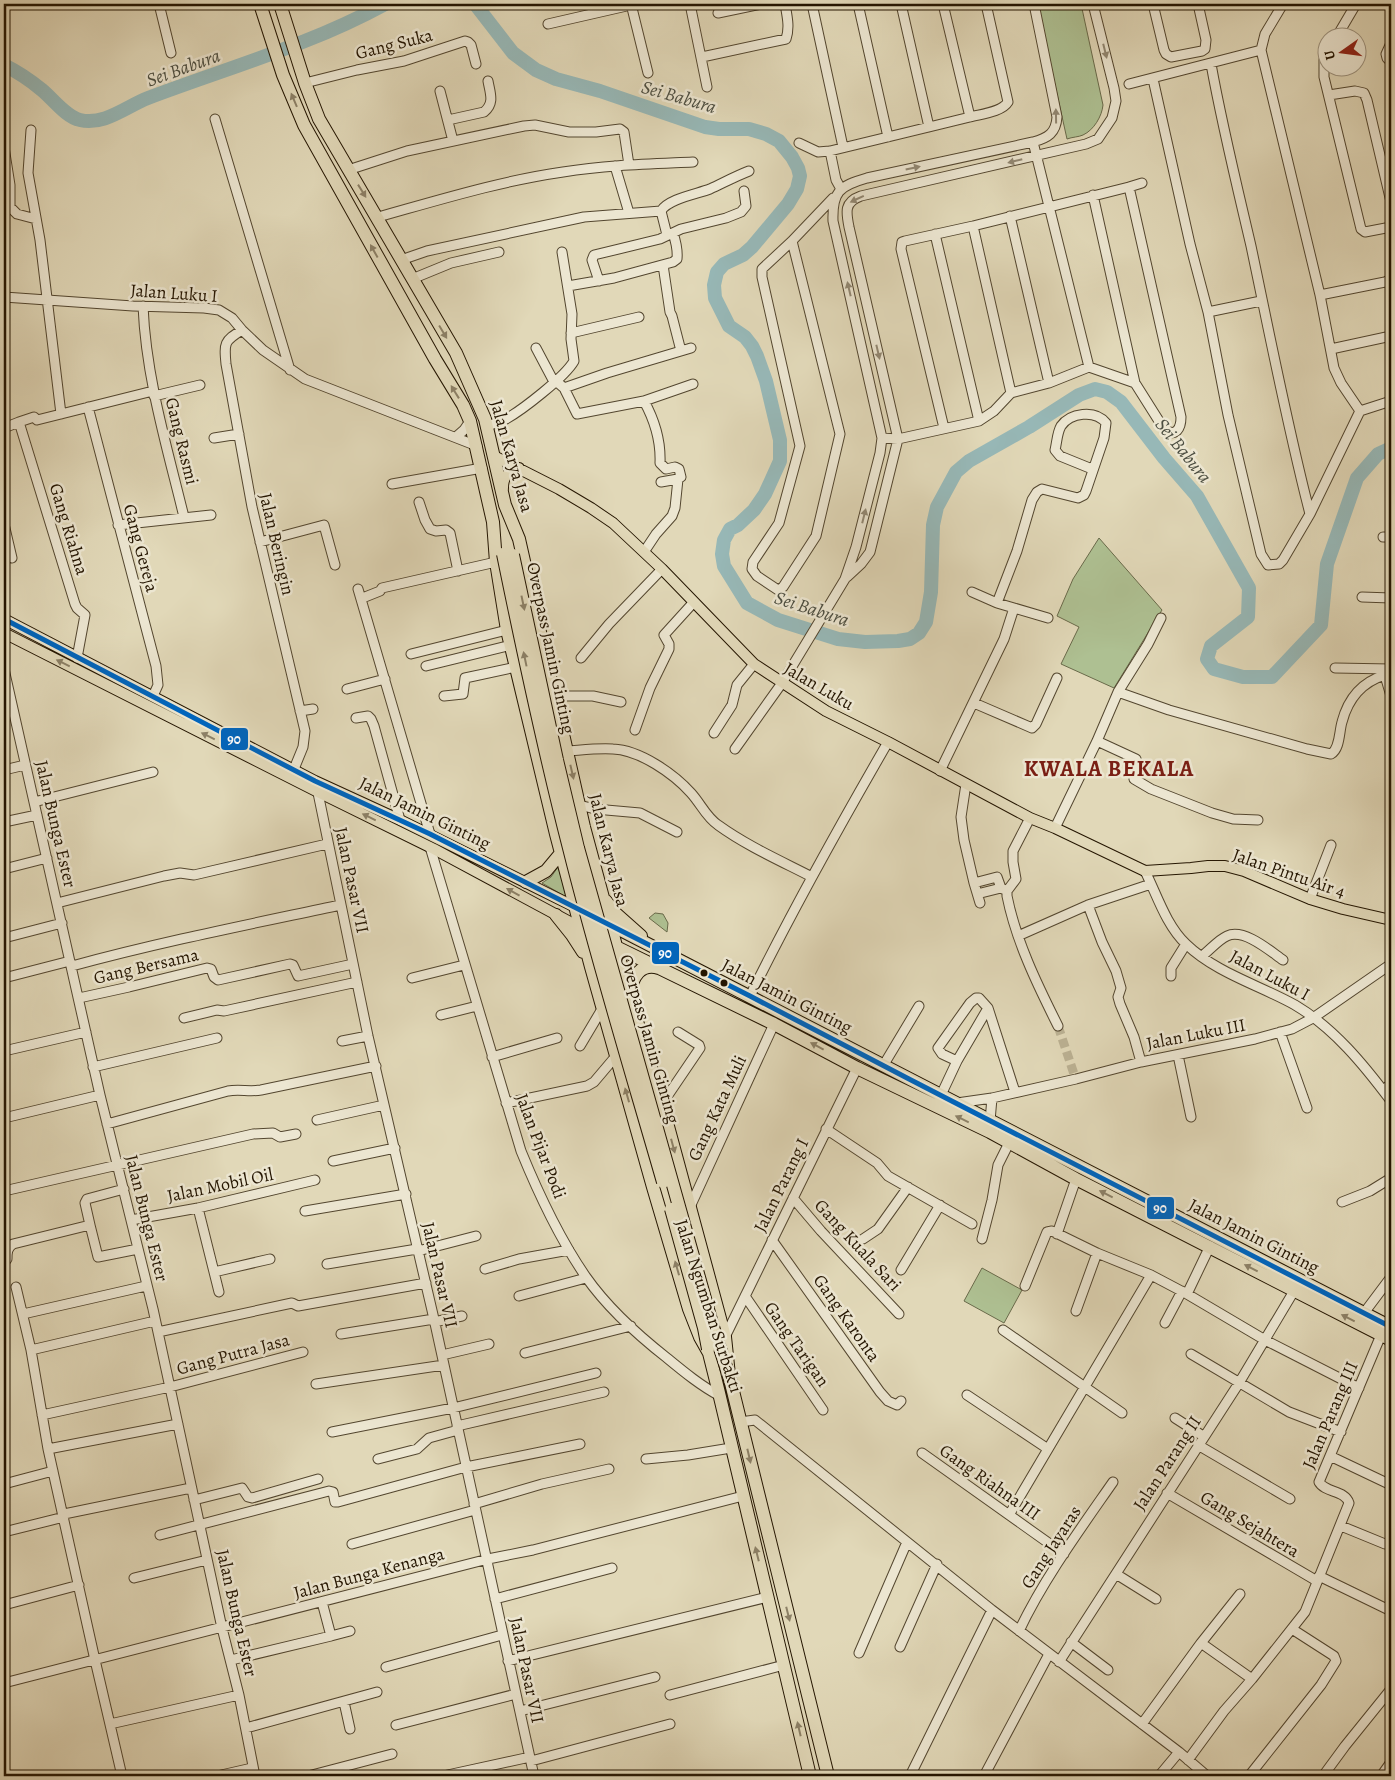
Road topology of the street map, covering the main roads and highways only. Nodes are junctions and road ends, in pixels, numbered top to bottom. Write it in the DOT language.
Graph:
graph roads {
  1 [pos="260,4"];
  2 [pos="280,4"];
  3 [pos="319,119"];
  4 [pos="304,125"];
  5 [pos="494,456"];
  6 [pos="519,468"];
  7 [pos="504,499"];
  8 [pos="493,522"];
  9 [pos="504,557"];
  10 [pos="4,619"];
  11 [pos="4,633"];
  12 [pos="584,827"];
  13 [pos="556,834"];
  14 [pos="561,853"];
  15 [pos="1145,871"];
  16 [pos="526,882"];
  17 [pos="602,895"];
  18 [pos="575,908"];
  19 [pos="556,915"];
  20 [pos="1391,920"];
  21 [pos="610,925"];
  22 [pos="581,928"];
  23 [pos="616,947"];
  24 [pos="656,949"];
  25 [pos="591,967"];
  26 [pos="666,970"];
  27 [pos="626,984"];
  28 [pos="598,991"];
  29 [pos="630,998"];
  30 [pos="1298,1285"];
  31 [pos="1388,1334"];
  32 [pos="708,1351"];
  33 [pos="728,1373"];
  34 [pos="810,1776"];
  35 [pos="828,1776"];
  4 -- 1 [label="highway, Jalan Karya Jasa, one-way"];
  2 -- 3 [label="highway, Jalan Karya Jasa"];
  3 -- 4 [label="highway"];
  3 -- 5 [label="highway, Jalan Karya Jasa, one-way"];
  8 -- 4 [label="highway, Jalan Karya Jasa, one-way"];
  5 -- 6 [label="main road, Jalan Luku"];
  5 -- 7 [label="highway, Jalan Karya Jasa"];
  6 -- 7 [label="main road"];
  6 -- 15 [label="main road, Jalan Luku"];
  7 -- 9 [label="highway, Overpass Jamin Ginting"];
  7 -- 12 [label="highway, Jalan Karya Jasa, one-way"];
  8 -- 9 [label="highway, Overpass Jamin Ginting"];
  9 -- 13 [label="highway"];
  32 -- 9 [label="highway, Overpass Jamin Ginting, one-way, bridge"];
  9 -- 33 [label="highway, Overpass Jamin Ginting, one-way, bridge"];
  10 -- 16 [label="main road, Jalan Jamin Ginting"];
  19 -- 11 [label="main road, Jalan Jamin Ginting, one-way"];
  12 -- 13 [label="highway"];
  12 -- 17 [label="highway, Jalan Karya Jasa"];
  13 -- 14 [label="highway"];
  14 -- 16 [label="highway"];
  14 -- 18 [label="highway"];
  15 -- 20 [label="main road, Jalan Pintu Air 4"];
  16 -- 18 [label="main road, Jalan Jamin Ginting"];
  17 -- 21 [label="highway, Jalan Karya Jasa"];
  17 -- 24 [label="highway"];
  18 -- 21 [label="highway, Jalan Jamin Ginting"];
  18 -- 22 [label="highway, Jalan Ngumban Surbakti"];
  19 -- 22 [label="main road, Jalan Jamin Ginting"];
  19 -- 25 [label="highway"];
  21 -- 23 [label="highway, Jalan Ngumban Surbakti"];
  21 -- 24 [label="highway, Jalan Jamin Ginting"];
  22 -- 23 [label="highway, Jalan Jamin Ginting"];
  22 -- 25 [label="highway, Jalan Ngumban Surbakti"];
  23 -- 26 [label="highway, Jalan Jamin Ginting"];
  23 -- 27 [label="highway, Jalan Ngumban Surbakti"];
  24 -- 30 [label="highway, Jalan Jamin Ginting"];
  25 -- 28 [label="highway, Jalan Ngumban Surbakti"];
  26 -- 29 [label="highway"];
  30 -- 26 [label="highway, Jalan Jamin Ginting, one-way"];
  27 -- 28 [label="highway"];
  27 -- 29 [label="highway, Jalan Ngumban Surbakti"];
  32 -- 28 [label="highway, Jalan Ngumban Surbakti, one-way"];
  29 -- 33 [label="highway, Jalan Ngumban Surbakti, one-way"];
  31 -- 30 [label="highway, Jalan Jamin Ginting, one-way"];
  30 -- 31 [label="highway, Jalan Jamin Ginting"];
  34 -- 32 [label="highway, Jalan Ngumban Surbakti, one-way"];
  33 -- 35 [label="highway, Jalan Ngumban Surbakti, one-way"];
}
